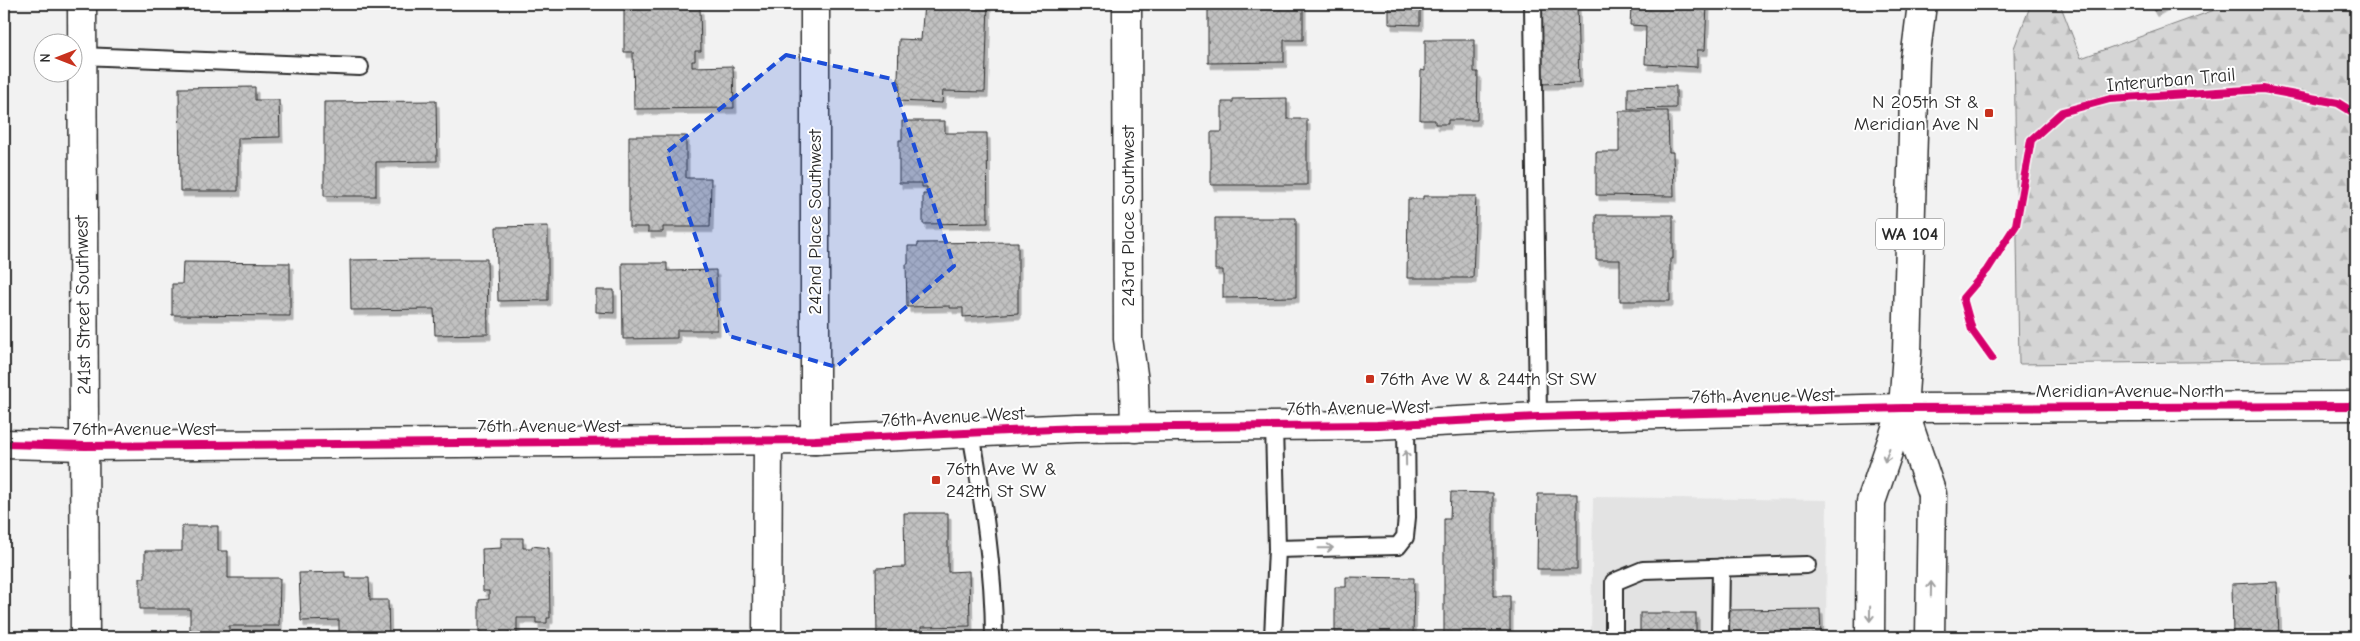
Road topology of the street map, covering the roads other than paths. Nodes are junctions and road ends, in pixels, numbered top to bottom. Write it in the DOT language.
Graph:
graph roads {
  1 [pos="82,4"];
  2 [pos="815,4"];
  3 [pos="1127,4"];
  4 [pos="1534,4"];
  5 [pos="1922,4"];
  6 [pos="81,32"];
  7 [pos="82,56"];
  8 [pos="360,67"];
  9 [pos="81,82"];
  10 [pos="2356,406"];
  11 [pos="1903,408"];
  12 [pos="1538,417"];
  13 [pos="1406,424"];
  14 [pos="1274,426"];
  15 [pos="1135,428"];
  16 [pos="971,433"];
  17 [pos="768,440"];
  18 [pos="815,440"];
  19 [pos="4,444"];
  20 [pos="84,446"];
  21 [pos="1277,549"];
  22 [pos="1807,565"];
  23 [pos="1720,567"];
  24 [pos="85,637"];
  25 [pos="767,637"];
  26 [pos="994,637"];
  27 [pos="1273,637"];
  28 [pos="1614,637"];
  29 [pos="1720,637"];
  30 [pos="1870,637"];
  31 [pos="1930,637"];
  1 -- 6 [label="street, 241st Street Southwest"];
  2 -- 18 [label="street, 242nd Place Southwest"];
  3 -- 15 [label="street, 243rd Place Southwest"];
  4 -- 12 [label="lane"];
  5 -- 11 [label="street, WA 104"];
  7 -- 8 [label="lane"];
  9 -- 20 [label="street, 241st Street Southwest"];
  10 -- 11 [label="street, Meridian Avenue North"];
  11 -- 12 [label="street, 76th Avenue West"];
  11 -- 30 [label="street, WA 104, one-way"];
  31 -- 11 [label="street, WA 104, one-way"];
  12 -- 13 [label="street, 76th Avenue West"];
  13 -- 14 [label="street, 76th Avenue West"];
  21 -- 13 [label="lane, one-way"];
  14 -- 15 [label="street, 76th Avenue West"];
  14 -- 21 [label="lane"];
  15 -- 16 [label="street, 76th Avenue West"];
  16 -- 18 [label="street, 76th Avenue West"];
  16 -- 26 [label="lane"];
  17 -- 18 [label="street, 76th Avenue West"];
  17 -- 20 [label="street, 76th Avenue West"];
  17 -- 25 [label="street"];
  19 -- 20 [label="street, 76th Avenue West"];
  20 -- 24 [label="street, 241st Street Southwest"];
  21 -- 27 [label="lane"];
  22 -- 23 [label="lane"];
  23 -- 28 [label="lane"];
  23 -- 29 [label="lane"];
}
